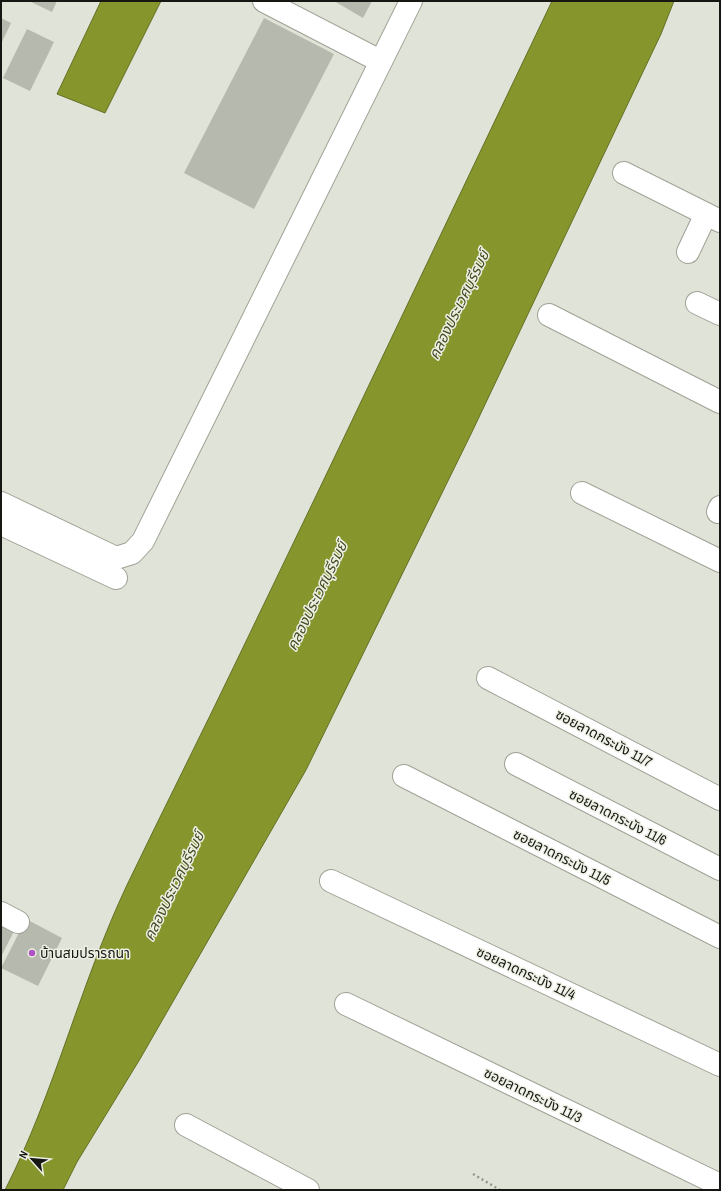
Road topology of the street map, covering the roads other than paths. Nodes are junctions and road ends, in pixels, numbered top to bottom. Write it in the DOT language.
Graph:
graph roads {
  1 [pos="264,1"];
  2 [pos="411,1"];
  3 [pos="380,61"];
  4 [pos="624,172"];
  5 [pos="713,217"];
  6 [pos="688,252"];
  7 [pos="697,303"];
  8 [pos="720,314"];
  9 [pos="549,315"];
  10 [pos="720,402"];
  11 [pos="582,493"];
  12 [pos="1,503"];
  13 [pos="1,524"];
  14 [pos="720,561"];
  15 [pos="116,578"];
  16 [pos="488,678"];
  17 [pos="516,764"];
  18 [pos="404,776"];
  19 [pos="720,799"];
  20 [pos="720,869"];
  21 [pos="331,881"];
  22 [pos="720,937"];
  23 [pos="346,1004"];
  24 [pos="720,1065"];
  25 [pos="186,1125"];
  26 [pos="720,1185"];
  27 [pos="308,1190"];
  1 -- 3 [label="street"];
  2 -- 3 [label="street"];
  3 -- 12 [label="street"];
  4 -- 5 [label="street"];
  5 -- 6 [label="street"];
  7 -- 8 [label="street"];
  9 -- 10 [label="street"];
  11 -- 14 [label="street"];
  13 -- 15 [label="street"];
  16 -- 19 [label="street, ซอยลาดกระบัง 11/7"];
  17 -- 20 [label="street, ซอยลาดกระบัง 11/6"];
  18 -- 22 [label="street, ซอยลาดกระบัง 11/5"];
  21 -- 24 [label="street, ซอยลาดกระบัง 11/4"];
  23 -- 26 [label="street, ซอยลาดกระบัง 11/3"];
  25 -- 27 [label="street"];
}
